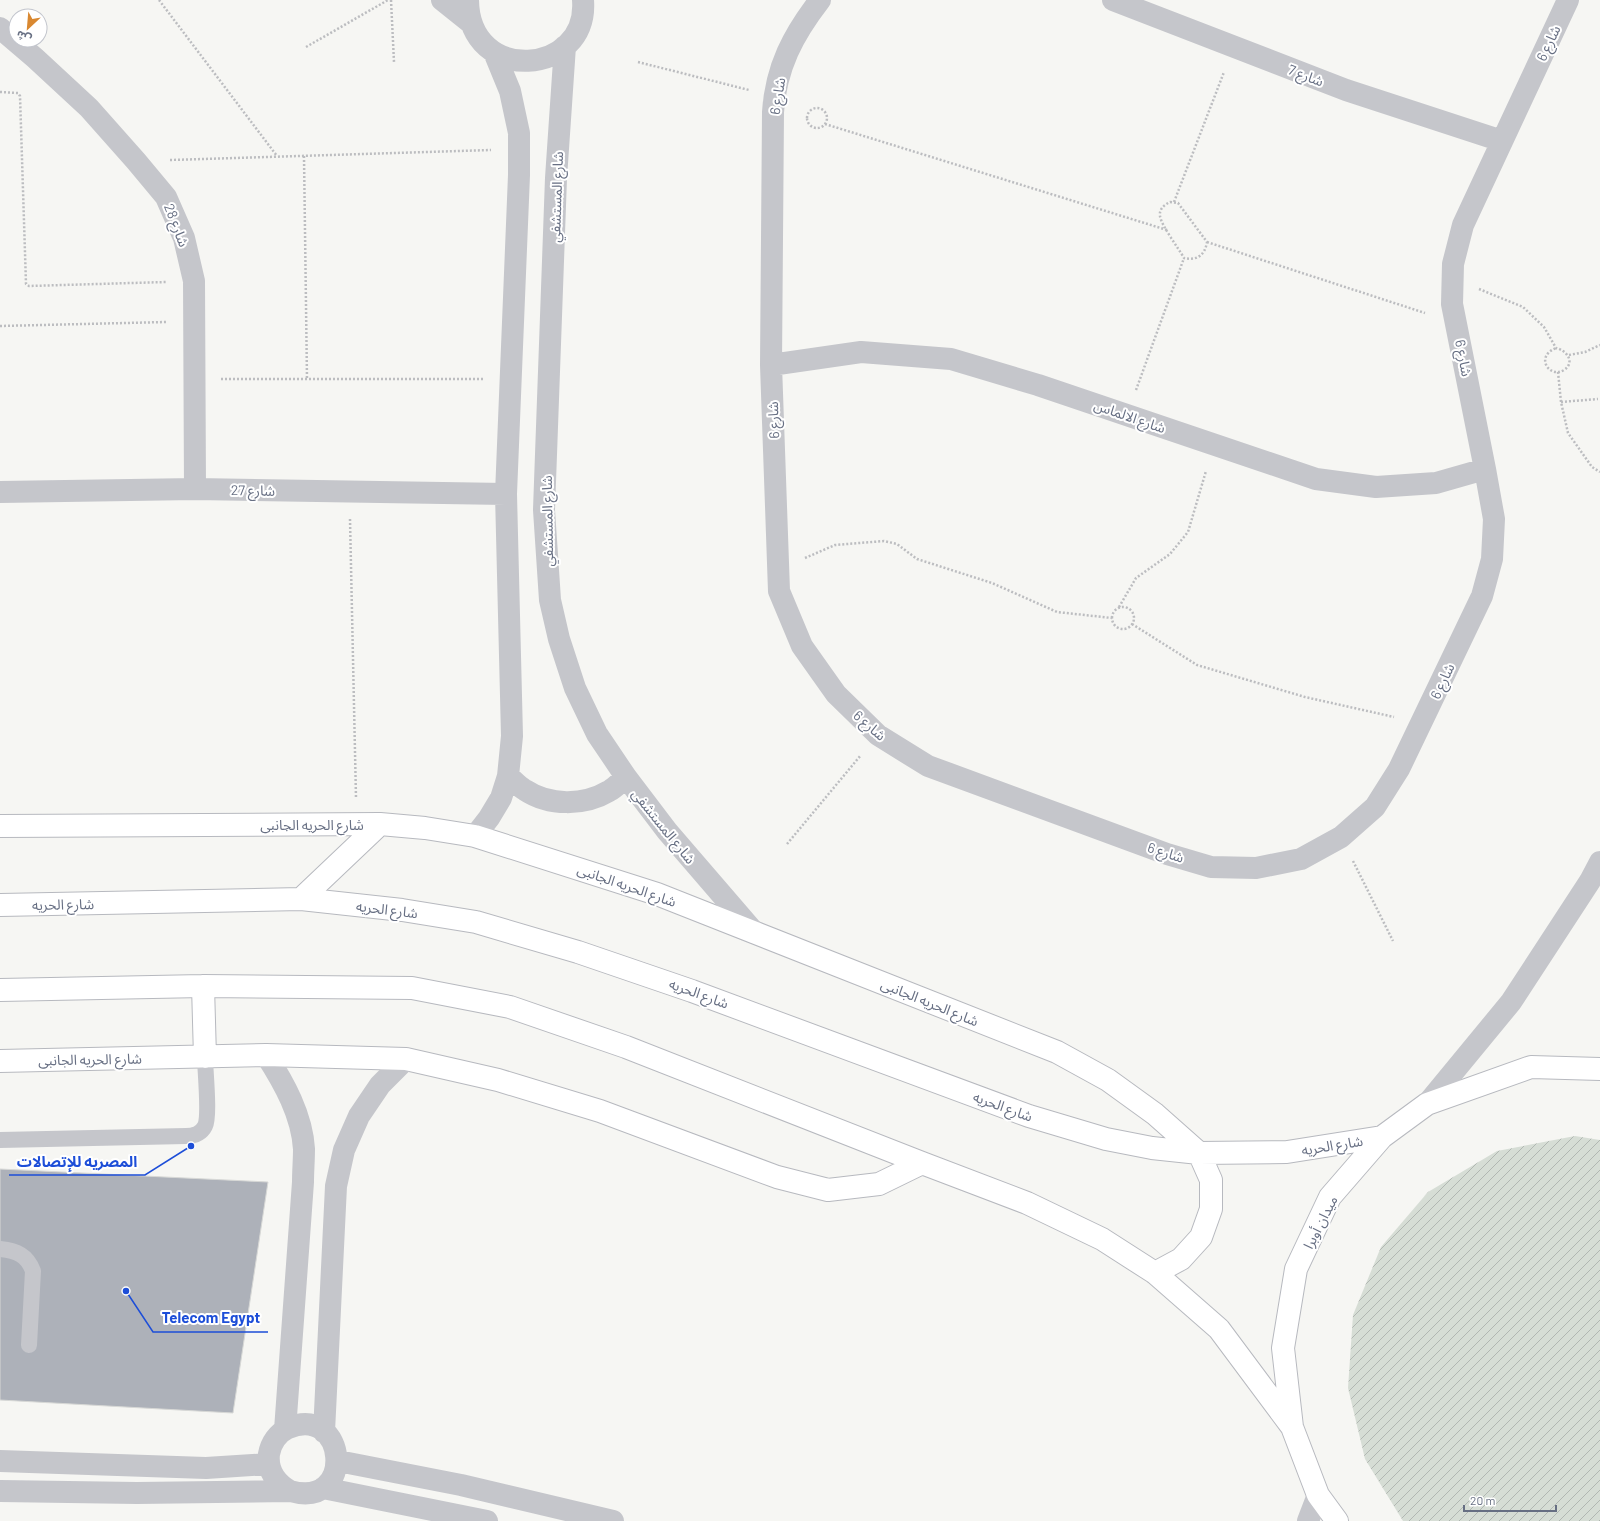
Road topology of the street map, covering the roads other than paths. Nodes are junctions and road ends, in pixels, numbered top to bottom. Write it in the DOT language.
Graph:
graph roads {
  1 [pos="442,0"];
  2 [pos="468,0"];
  3 [pos="583,0"];
  4 [pos="820,0"];
  5 [pos="1113,0"];
  6 [pos="1568,0"];
  7 [pos="472,24"];
  8 [pos="0,28"];
  9 [pos="565,46"];
  10 [pos="494,52"];
  11 [pos="1502,141"];
  12 [pos="771,365"];
  13 [pos="1486,469"];
  14 [pos="195,489"];
  15 [pos="0,492"];
  16 [pos="506,494"];
  17 [pos="508,776"];
  18 [pos="626,777"];
  19 [pos="380,824"];
  20 [pos="0,826"];
  21 [pos="475,836"];
  22 [pos="1600,862"];
  23 [pos="301,899"];
  24 [pos="0,905"];
  25 [pos="754,932"];
  26 [pos="203,986"];
  27 [pos="0,990"];
  28 [pos="266,1055"];
  29 [pos="205,1057"];
  30 [pos="406,1059"];
  31 [pos="0,1061"];
  32 [pos="1600,1069"];
  33 [pos="1427,1104"];
  34 [pos="1382,1137"];
  35 [pos="0,1140"];
  36 [pos="1199,1153"];
  37 [pos="922,1163"];
  38 [pos="0,1249"];
  39 [pos="1155,1273"];
  40 [pos="29,1346"];
  41 [pos="1292,1427"];
  42 [pos="285,1430"];
  43 [pos="324,1432"];
  44 [pos="0,1461"];
  45 [pos="338,1461"];
  46 [pos="269,1464"];
  47 [pos="323,1488"];
  48 [pos="0,1490"];
  49 [pos="290,1491"];
  50 [pos="1318,1495"];
  51 [pos="487,1521"];
  52 [pos="613,1521"];
  53 [pos="1308,1521"];
  54 [pos="1337,1521"];
  1 -- 7 [label="street"];
  2 -- 7 [label="street"];
  3 -- 9 [label="street"];
  4 -- 12 [label="street, شارع 6"];
  5 -- 11 [label="street, شارع 7"];
  6 -- 11 [label="street, شارع 6"];
  7 -- 10 [label="street"];
  8 -- 14 [label="street, شارع 28"];
  9 -- 10 [label="street"];
  9 -- 18 [label="street, شارع المستشفي"];
  10 -- 16 [label="street"];
  11 -- 13 [label="street, شارع 6"];
  12 -- 13 [label="street, شارع الالماس"];
  12 -- 13 [label="street, شارع 6"];
  14 -- 15 [label="street, شارع 27"];
  14 -- 16 [label="street, شارع 27"];
  16 -- 17 [label="street"];
  17 -- 18 [label="street"];
  17 -- 21 [label="street"];
  18 -- 25 [label="street, شارع المستشفي"];
  19 -- 20 [label="main road, شارع الحريه الجانبى"];
  19 -- 21 [label="main road, شارع الحريه الجانبى"];
  19 -- 23 [label="main road"];
  21 -- 25 [label="main road, شارع الحريه الجانبى"];
  22 -- 33 [label="street"];
  23 -- 24 [label="main road, شارع الحريه"];
  23 -- 36 [label="main road, شارع الحريه"];
  25 -- 36 [label="main road, شارع الحريه الجانبى"];
  26 -- 27 [label="main road"];
  26 -- 29 [label="main road"];
  26 -- 37 [label="main road"];
  28 -- 29 [label="main road, شارع الحريه الجانبى"];
  28 -- 30 [label="main road, شارع الحريه الجانبى"];
  28 -- 42 [label="street"];
  29 -- 31 [label="main road, شارع الحريه الجانبى"];
  29 -- 35 [label="lane"];
  30 -- 37 [label="main road, شارع الحريه الجانبى"];
  30 -- 43 [label="street"];
  32 -- 33 [label="main road, ميدان أوبرا"];
  33 -- 34 [label="main road, ميدان أوبرا"];
  34 -- 36 [label="main road, شارع الحريه"];
  34 -- 41 [label="main road, ميدان أوبرا"];
  36 -- 39 [label="main road"];
  37 -- 39 [label="main road"];
  38 -- 40 [label="lane"];
  39 -- 41 [label="main road"];
  41 -- 50 [label="main road, ميدان أوبرا"];
  42 -- 43 [label="street"];
  42 -- 46 [label="street"];
  43 -- 45 [label="street"];
  44 -- 46 [label="street"];
  45 -- 47 [label="street"];
  45 -- 52 [label="street"];
  46 -- 49 [label="street"];
  47 -- 49 [label="street"];
  47 -- 51 [label="street"];
  48 -- 49 [label="street"];
  50 -- 53 [label="street"];
  50 -- 54 [label="main road, ميدان أوبرا"];
}
